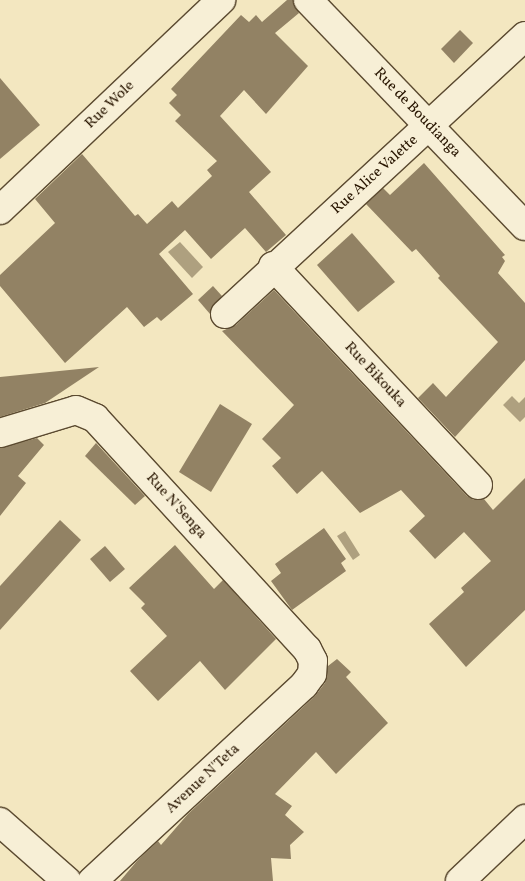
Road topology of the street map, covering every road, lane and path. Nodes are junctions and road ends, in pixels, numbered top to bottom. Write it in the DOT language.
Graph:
graph roads {
  1 [pos="221,0"];
  2 [pos="308,0"];
  3 [pos="525,36"];
  4 [pos="430,126"];
  5 [pos="0,210"];
  6 [pos="525,226"];
  7 [pos="273,266"];
  8 [pos="225,314"];
  9 [pos="0,433"];
  10 [pos="478,485"];
  11 [pos="312,674"];
  12 [pos="525,819"];
  13 [pos="0,822"];
  14 [pos="67,881"];
  15 [pos="92,881"];
  16 [pos="460,881"];
  1 -- 5 [label="street, Rue Wole"];
  2 -- 4 [label="street, Rue de Boudianga"];
  3 -- 4 [label="street, Rue Alice Valette"];
  4 -- 6 [label="street, Rue de Boudianga"];
  4 -- 7 [label="street, Rue Alice Valette"];
  7 -- 8 [label="street, Rue Alice Valette"];
  7 -- 10 [label="street, Rue Bikouka"];
  9 -- 11 [label="street, Rue N'Senga"];
  11 -- 15 [label="street, Avenue N'Teta"];
  12 -- 16 [label="street"];
  13 -- 14 [label="street"];
}
